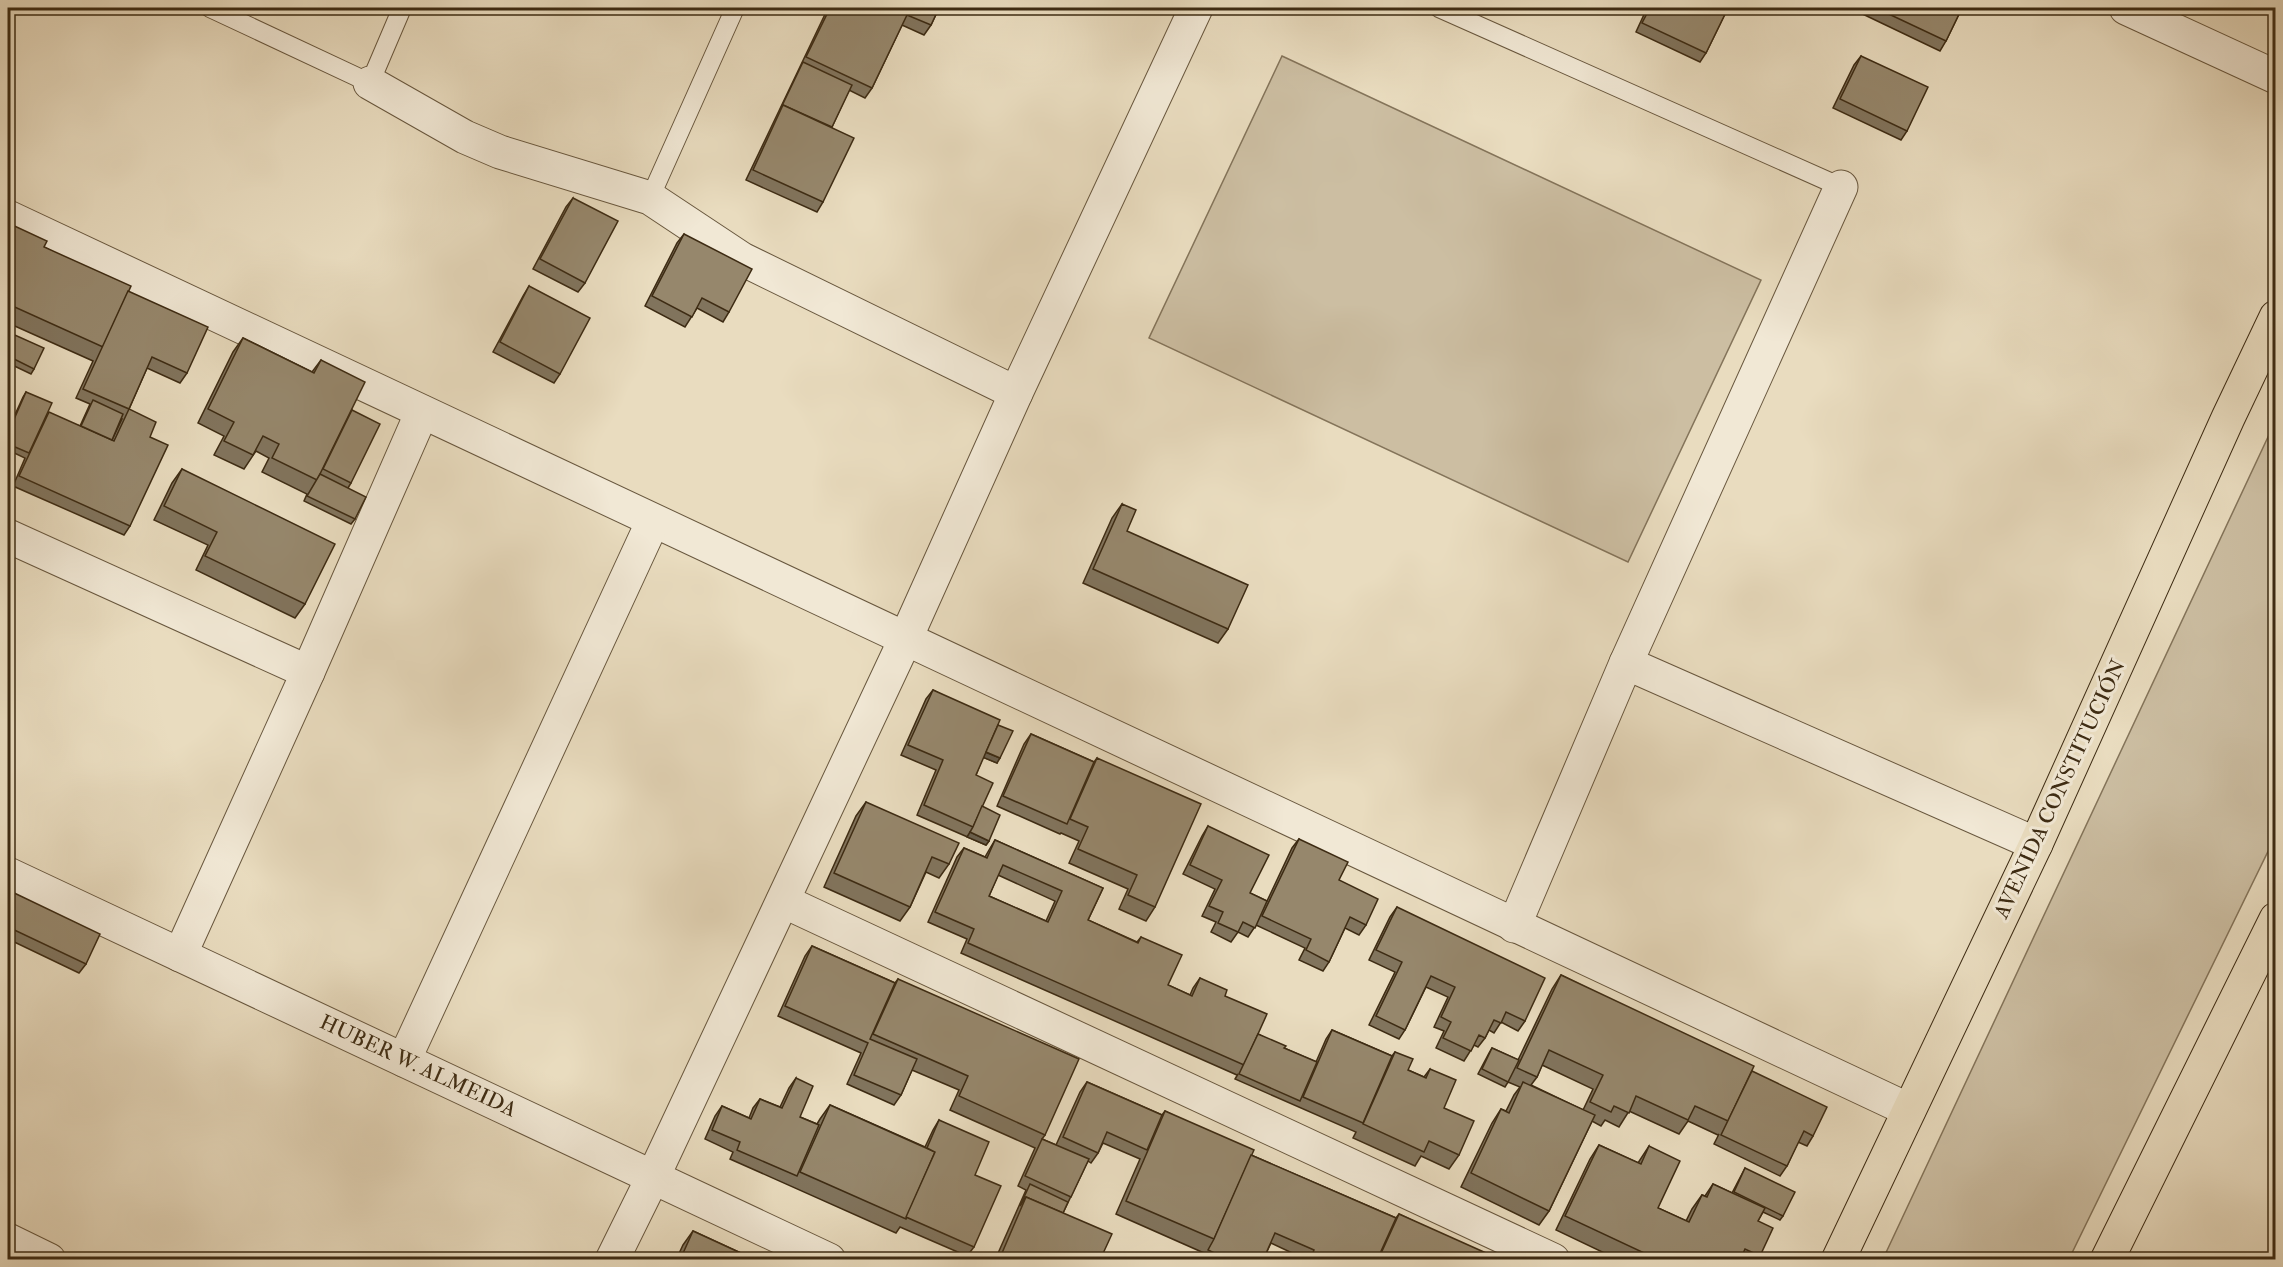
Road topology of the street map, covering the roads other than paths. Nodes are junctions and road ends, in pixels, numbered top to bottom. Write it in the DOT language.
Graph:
graph roads {
  1 [pos="210,8"];
  2 [pos="402,8"];
  3 [pos="735,8"];
  4 [pos="1196,8"];
  5 [pos="1438,8"];
  6 [pos="2126,8"];
  7 [pos="2276,77"];
  8 [pos="370,82"];
  9 [pos="1841,187"];
  10 [pos="650,198"];
  11 [pos="8,217"];
  12 [pos="2276,317"];
  13 [pos="1016,393"];
  14 [pos="422,412"];
  15 [pos="653,521"];
  16 [pos="8,536"];
  17 [pos="905,640"];
  18 [pos="1626,663"];
  19 [pos="308,672"];
  20 [pos="2036,844"];
  21 [pos="8,874"];
  22 [pos="783,901"];
  23 [pos="2276,919"];
  24 [pos="1514,927"];
  25 [pos="180,955"];
  26 [pos="404,1060"];
  27 [pos="1909,1110"];
  28 [pos="653,1177"];
  29 [pos="8,1240"];
  30 [pos="49,1260"];
  31 [pos="612,1260"];
  32 [pos="829,1260"];
  33 [pos="1553,1260"];
  34 [pos="1838,1260"];
  35 [pos="2107,1260"];
  1 -- 8 [label="lane"];
  2 -- 8 [label="lane"];
  3 -- 10 [label="lane"];
  4 -- 13 [label="street"];
  5 -- 9 [label="lane"];
  6 -- 7 [label="street"];
  8 -- 10 [label="street"];
  9 -- 18 [label="street"];
  10 -- 13 [label="street"];
  11 -- 14 [label="street"];
  12 -- 20 [label="main road, AVENIDA CONSTITUCIÓN"];
  13 -- 17 [label="street"];
  14 -- 15 [label="street"];
  14 -- 19 [label="street"];
  15 -- 17 [label="street"];
  15 -- 26 [label="street"];
  16 -- 19 [label="street"];
  17 -- 22 [label="street"];
  17 -- 24 [label="street"];
  18 -- 20 [label="street"];
  18 -- 24 [label="street"];
  19 -- 25 [label="street"];
  20 -- 27 [label="main road, AVENIDA CONSTITUCIÓN"];
  21 -- 25 [label="street, HUBER W. ALMEIDA"];
  22 -- 28 [label="street"];
  22 -- 33 [label="street"];
  23 -- 35 [label="main road"];
  24 -- 27 [label="street"];
  25 -- 26 [label="street, HUBER W. ALMEIDA"];
  26 -- 28 [label="street, HUBER W. ALMEIDA"];
  27 -- 34 [label="main road, AVENIDA CONSTITUCIÓN"];
  28 -- 31 [label="street"];
  28 -- 32 [label="street, HUBER W. ALMEIDA"];
  29 -- 30 [label="street"];
}
